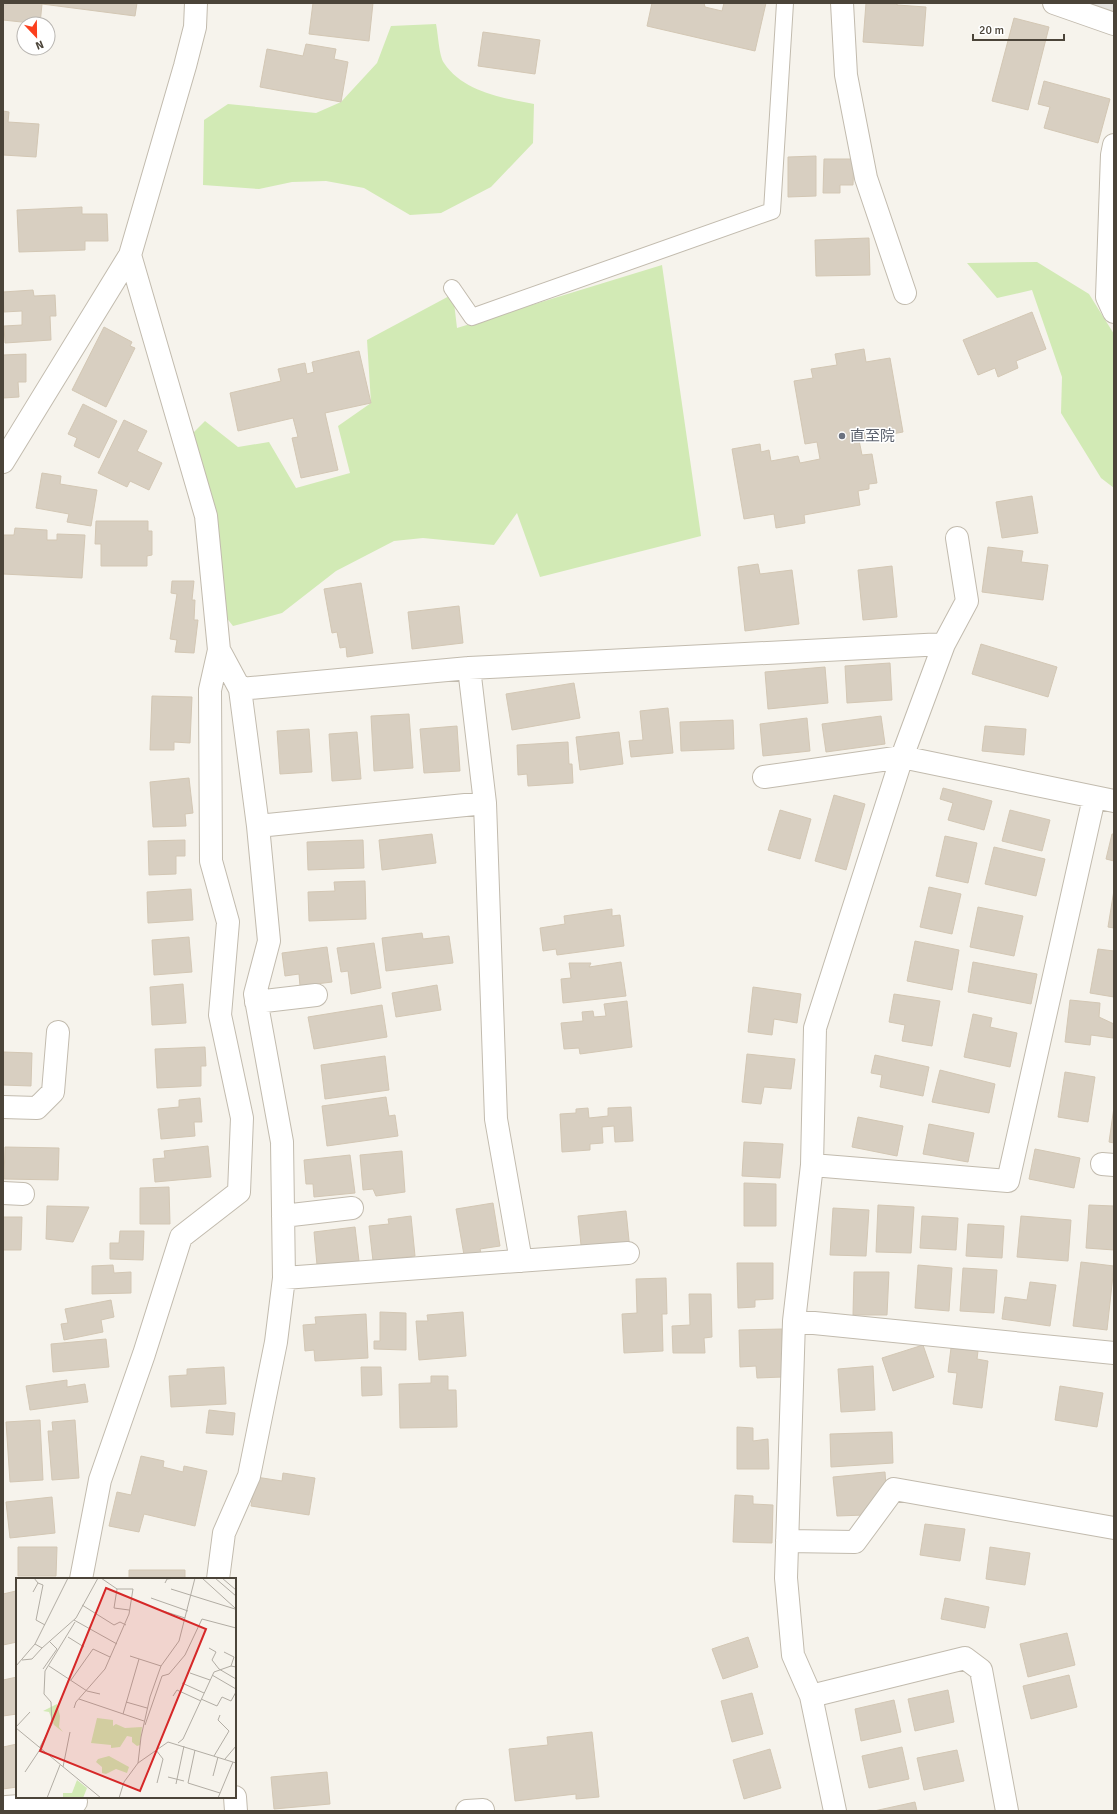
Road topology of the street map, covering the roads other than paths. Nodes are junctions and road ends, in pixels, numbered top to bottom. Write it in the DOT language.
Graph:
graph roads {
  1 [pos="196,3"];
  2 [pos="784,3"];
  3 [pos="842,3"];
  4 [pos="1054,3"];
  5 [pos="1114,24"];
  6 [pos="1114,145"];
  7 [pos="130,255"];
  8 [pos="452,288"];
  9 [pos="905,293"];
  10 [pos="1114,312"];
  11 [pos="5,455"];
  12 [pos="957,538"];
  13 [pos="944,644"];
  14 [pos="219,650"];
  15 [pos="468,668"];
  16 [pos="240,689"];
  17 [pos="902,757"];
  18 [pos="764,776"];
  19 [pos="1104,800"];
  20 [pos="485,803"];
  21 [pos="258,826"];
  22 [pos="316,995"];
  23 [pos="256,1002"];
  24 [pos="58,1032"];
  25 [pos="3,1107"];
  26 [pos="812,1165"];
  27 [pos="352,1208"];
  28 [pos="283,1216"];
  29 [pos="628,1253"];
  30 [pos="521,1261"];
  31 [pos="284,1278"];
  32 [pos="794,1321"];
  33 [pos="1114,1353"];
  34 [pos="1114,1528"];
  35 [pos="787,1541"];
  36 [pos="81,1578"];
  37 [pos="218,1578"];
  38 [pos="811,1696"];
  39 [pos="235,1798"];
  40 [pos="76,1803"];
  41 [pos="6,1807"];
  42 [pos="236,1811"];
  43 [pos="834,1811"];
  44 [pos="1006,1811"];
  1 -- 7 [label="street"];
  2 -- 8 [label="lane"];
  3 -- 9 [label="street"];
  4 -- 5 [label="street"];
  6 -- 10 [label="street"];
  7 -- 11 [label="street"];
  7 -- 14 [label="street"];
  12 -- 13 [label="street"];
  13 -- 15 [label="street"];
  13 -- 17 [label="street"];
  14 -- 16 [label="street"];
  14 -- 36 [label="street"];
  15 -- 16 [label="street"];
  15 -- 20 [label="street"];
  16 -- 21 [label="street"];
  17 -- 18 [label="street"];
  17 -- 19 [label="street"];
  17 -- 26 [label="street"];
  19 -- 26 [label="street"];
  20 -- 21 [label="street"];
  20 -- 30 [label="street"];
  21 -- 23 [label="street"];
  22 -- 23 [label="street"];
  23 -- 28 [label="street"];
  24 -- 25 [label="street"];
  26 -- 32 [label="street"];
  27 -- 28 [label="street"];
  28 -- 31 [label="street"];
  29 -- 30 [label="street"];
  30 -- 31 [label="street"];
  31 -- 37 [label="street"];
  32 -- 33 [label="street"];
  32 -- 35 [label="street"];
  34 -- 35 [label="street"];
  35 -- 38 [label="street"];
  38 -- 43 [label="street"];
  38 -- 44 [label="street"];
  39 -- 42 [label="street"];
  40 -- 41 [label="street"];
}
